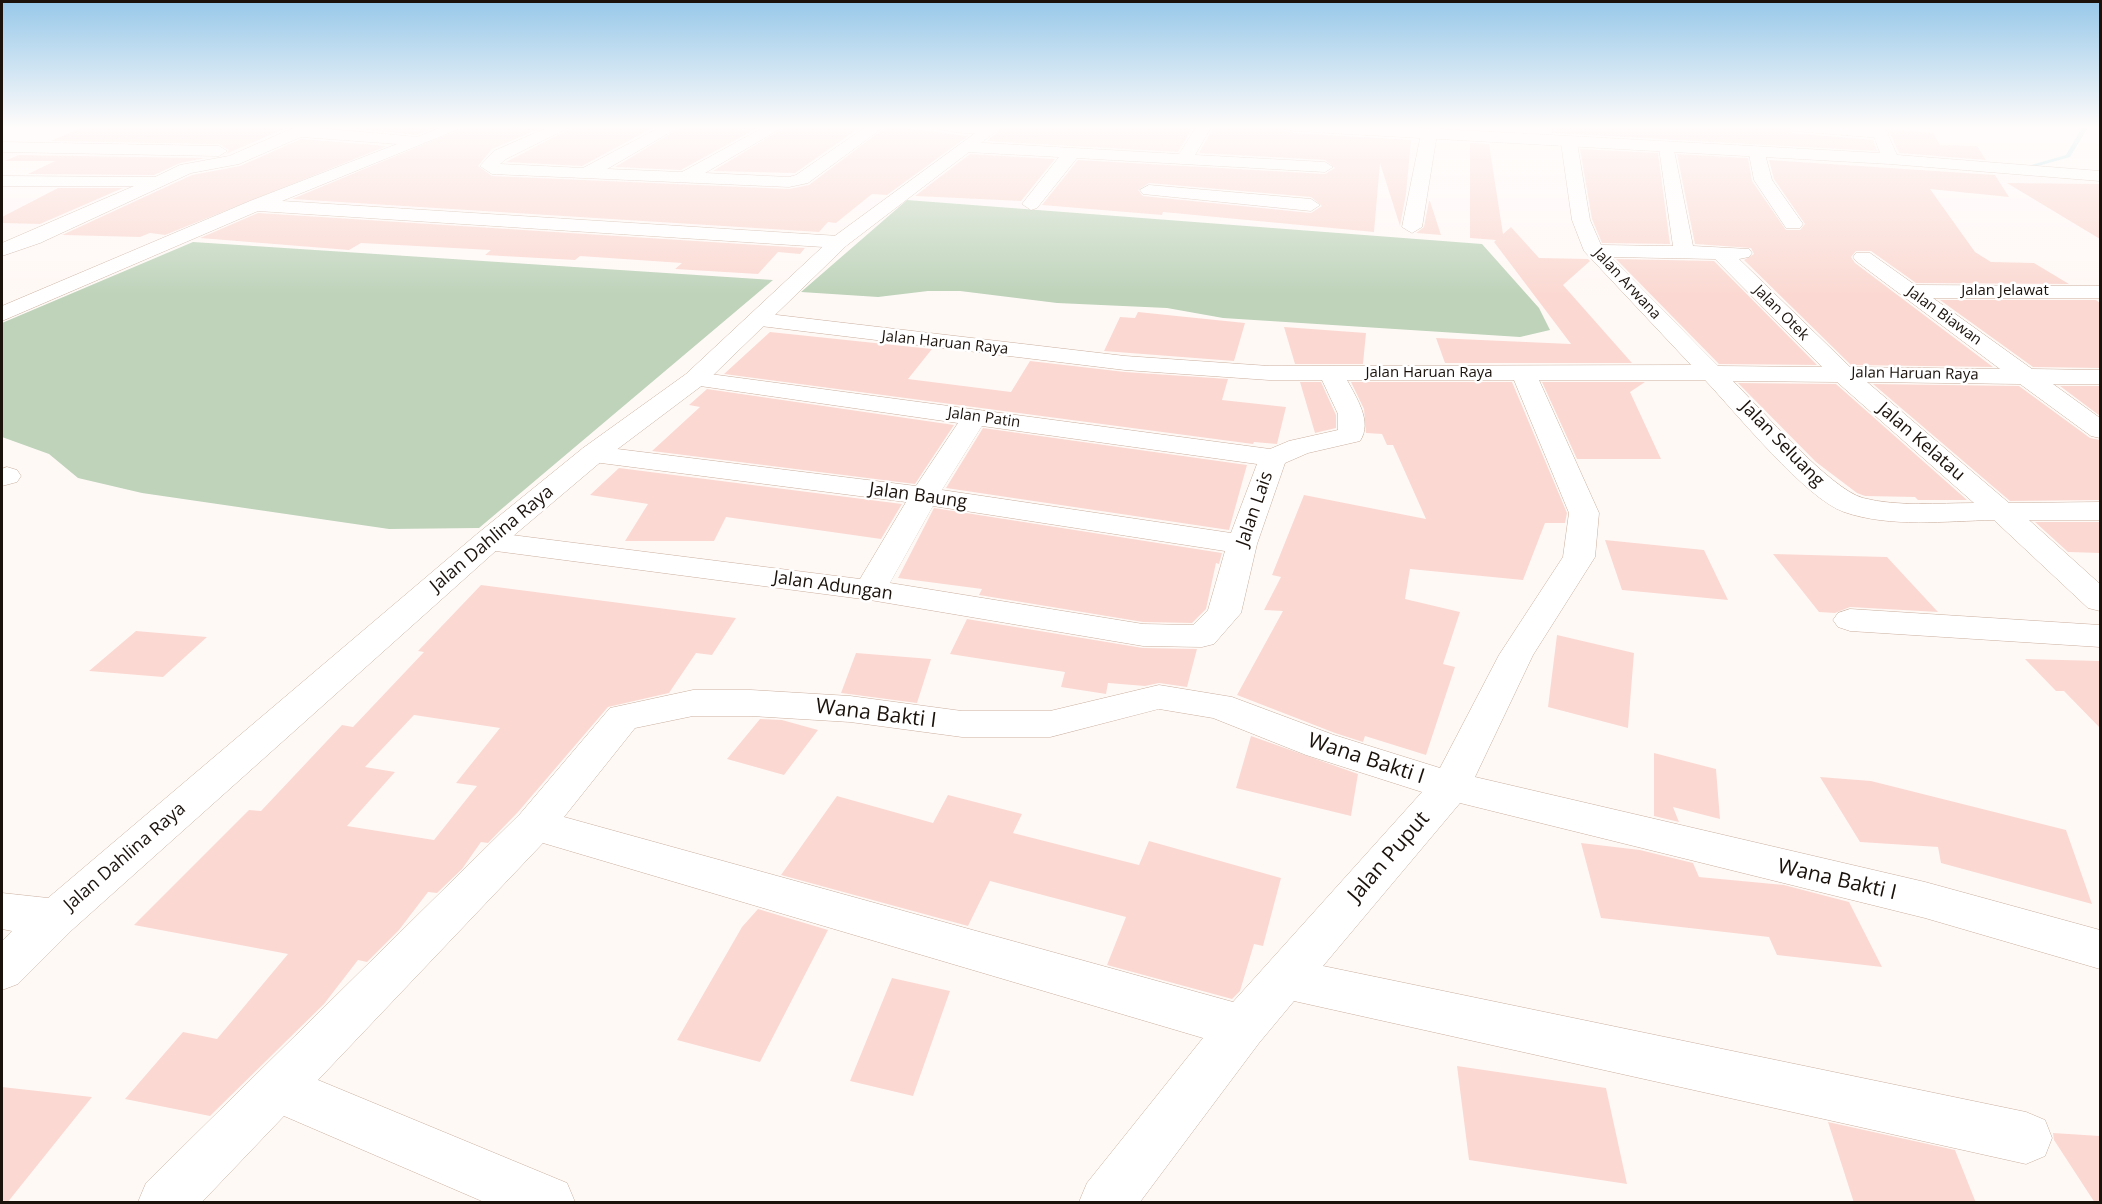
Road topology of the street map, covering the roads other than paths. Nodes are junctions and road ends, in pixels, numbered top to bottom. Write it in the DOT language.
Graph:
graph roads {
  1 [pos="51,182"];
  2 [pos="158,182"];
  3 [pos="316,182"];
  4 [pos="760,182"];
  5 [pos="780,182"];
  6 [pos="920,182"];
  7 [pos="1046,182"];
  8 [pos="1158,182"];
  9 [pos="1420,182"];
  10 [pos="1575,182"];
  11 [pos="1673,182"];
  12 [pos="1764,182"];
  13 [pos="1031,204"];
  14 [pos="256,205"];
  15 [pos="1311,205"];
  16 [pos="84,216"];
  17 [pos="1793,224"];
  18 [pos="1412,227"];
  19 [pos="839,242"];
  20 [pos="2,250"];
  21 [pos="1594,251"];
  22 [pos="1684,252"];
  23 [pos="1720,252"];
  24 [pos="1744,253"];
  25 [pos="1863,257"];
  26 [pos="1909,291"];
  27 [pos="2100,292"];
  28 [pos="2,314"];
  29 [pos="760,321"];
  30 [pos="1713,372"];
  31 [pos="1331,373"];
  32 [pos="1524,373"];
  33 [pos="1842,373"];
  34 [pos="2025,375"];
  35 [pos="2100,377"];
  36 [pos="695,379"];
  37 [pos="975,417"];
  38 [pos="2100,430"];
  39 [pos="593,454"];
  40 [pos="1273,458"];
  41 [pos="924,496"];
  42 [pos="2000,510"];
  43 [pos="2100,511"];
  44 [pos="488,541"];
  45 [pos="1242,544"];
  46 [pos="870,590"];
  47 [pos="2100,601"];
  48 [pos="1850,620"];
  49 [pos="2100,636"];
  50 [pos="1178,637"];
  51 [pos="1451,786"];
  52 [pos="535,825"];
  53 [pos="2,911"];
  54 [pos="56,917"];
  55 [pos="2100,950"];
  56 [pos="2,969"];
  57 [pos="1284,978"];
  58 [pos="1242,1027"];
  59 [pos="279,1089"];
  60 [pos="2026,1138"];
  61 [pos="165,1203"];
  62 [pos="548,1203"];
  63 [pos="1106,1203"];
  1 -- 16 [label="street"];
  2 -- 16 [label="street"];
  3 -- 14 [label="street"];
  4 -- 5 [label="street"];
  6 -- 19 [label="street, Jalan Dahlina Raya"];
  7 -- 13 [label="street"];
  8 -- 15 [label="street"];
  9 -- 18 [label="street"];
  10 -- 21 [label="street, Jalan Arwana"];
  11 -- 22 [label="street"];
  12 -- 17 [label="street"];
  14 -- 19 [label="street"];
  14 -- 28 [label="street"];
  16 -- 20 [label="street"];
  19 -- 29 [label="street, Jalan Dahlina Raya"];
  21 -- 22 [label="street"];
  21 -- 30 [label="street, Jalan Arwana"];
  22 -- 23 [label="street"];
  23 -- 24 [label="street"];
  23 -- 33 [label="street, Jalan Otek"];
  25 -- 26 [label="street, Jalan Biawan"];
  26 -- 27 [label="street, Jalan Jelawat"];
  26 -- 34 [label="street, Jalan Biawan"];
  29 -- 31 [label="street, Jalan Haruan Raya"];
  29 -- 36 [label="street, Jalan Dahlina Raya"];
  30 -- 32 [label="street, Jalan Haruan Raya"];
  30 -- 33 [label="street, Jalan Haruan Raya"];
  30 -- 42 [label="street, Jalan Seluang"];
  31 -- 32 [label="street, Jalan Haruan Raya"];
  31 -- 40 [label="street, Jalan Lais"];
  32 -- 51 [label="street, Jalan Puput"];
  33 -- 34 [label="street, Jalan Haruan Raya"];
  33 -- 42 [label="street, Jalan Kelatau"];
  34 -- 35 [label="street, Jalan Haruan Raya"];
  34 -- 38 [label="street, Jalan Biawan"];
  36 -- 37 [label="street, Jalan Patin"];
  36 -- 39 [label="street, Jalan Dahlina Raya"];
  37 -- 40 [label="street, Jalan Patin"];
  37 -- 41 [label="street"];
  39 -- 41 [label="street, Jalan Baung"];
  39 -- 44 [label="street, Jalan Dahlina Raya"];
  40 -- 45 [label="street, Jalan Lais"];
  41 -- 45 [label="street, Jalan Baung"];
  41 -- 46 [label="street"];
  42 -- 43 [label="street, Jalan Seluang"];
  42 -- 47 [label="street, Jalan Kelatau"];
  44 -- 46 [label="street, Jalan Adungan"];
  44 -- 54 [label="street, Jalan Dahlina Raya"];
  45 -- 50 [label="street, Jalan Lais"];
  46 -- 50 [label="street, Jalan Adungan"];
  48 -- 49 [label="street"];
  51 -- 52 [label="street, Wana Bakti I"];
  51 -- 55 [label="street, Wana Bakti I"];
  51 -- 57 [label="street, Jalan Puput"];
  52 -- 58 [label="street"];
  52 -- 59 [label="street"];
  53 -- 54 [label="street"];
  54 -- 56 [label="street, Jalan Dahlina Raya"];
  57 -- 58 [label="street, Jalan Puput"];
  57 -- 60 [label="street"];
  58 -- 63 [label="street, Jalan Puput"];
  59 -- 61 [label="street"];
  59 -- 62 [label="street"];
}
